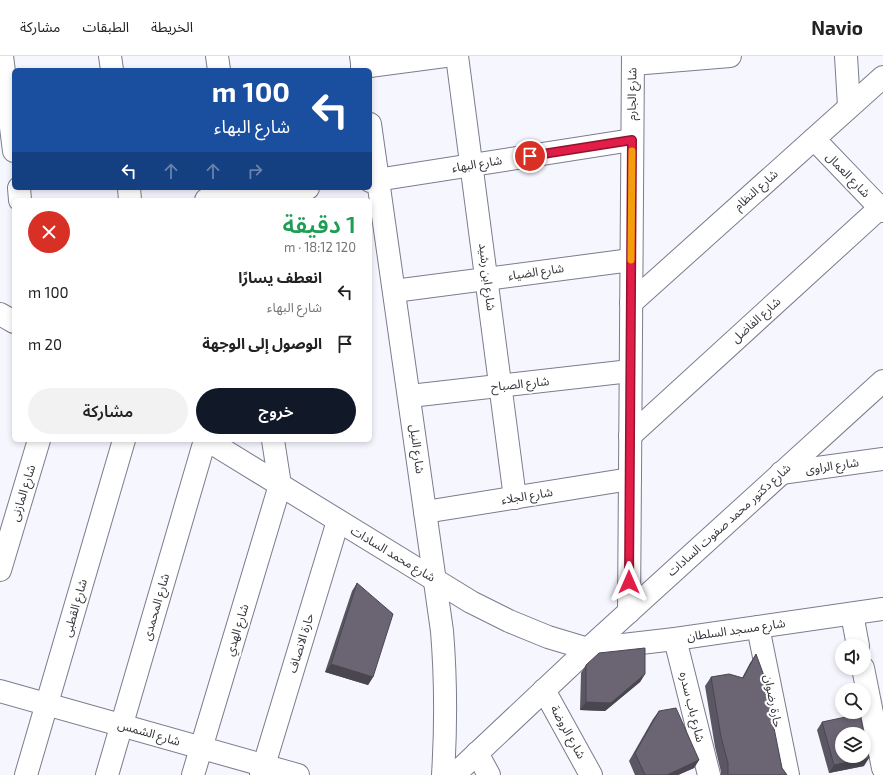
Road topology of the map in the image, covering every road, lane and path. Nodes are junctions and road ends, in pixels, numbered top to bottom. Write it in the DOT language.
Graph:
graph roads {
  1 [pos="2,56"];
  2 [pos="110,56"];
  3 [pos="217,56"];
  4 [pos="445,56"];
  5 [pos="457,56"];
  6 [pos="730,56"];
  7 [pos="846,56"];
  8 [pos="633,60"];
  9 [pos="362,64"];
  10 [pos="112,68"];
  11 [pos="219,68"];
  12 [pos="883,78"];
  13 [pos="849,106"];
  14 [pos="12,135"];
  15 [pos="814,139"];
  16 [pos="632,140"];
  17 [pos="372,152"];
  18 [pos="472,165"];
  19 [pos="374,180"];
  20 [pos="288,190"];
  21 [pos="237,195"];
  22 [pos="218,198"];
  23 [pos="882,208"];
  24 [pos="631,260"];
  25 [pos="487,279"];
  26 [pos="394,291"];
  27 [pos="631,303"];
  28 [pos="0,314"];
  29 [pos="12,321"];
  30 [pos="12,328"];
  31 [pos="0,331"];
  32 [pos="630,372"];
  33 [pos="883,381"];
  34 [pos="500,386"];
  35 [pos="410,396"];
  36 [pos="630,436"];
  37 [pos="37,442"];
  38 [pos="123,442"];
  39 [pos="205,442"];
  40 [pos="209,442"];
  41 [pos="273,442"];
  42 [pos="883,459"];
  43 [pos="781,473"];
  44 [pos="630,479"];
  45 [pos="280,485"];
  46 [pos="515,498"];
  47 [pos="425,512"];
  48 [pos="338,521"];
  49 [pos="0,570"];
  50 [pos="434,579"];
  51 [pos="883,609"];
  52 [pos="628,612"];
  53 [pos="852,614"];
  54 [pos="758,627"];
  55 [pos="675,639"];
  56 [pos="857,639"];
  57 [pos="588,649"];
  58 [pos="864,675"];
  59 [pos="544,690"];
  60 [pos="0,691"];
  61 [pos="46,704"];
  62 [pos="122,725"];
  63 [pos="201,748"];
  64 [pos="477,753"];
  65 [pos="883,768"];
  66 [pos="262,770"];
  67 [pos="26,775"];
  68 [pos="107,775"];
  69 [pos="193,775"];
  70 [pos="298,775"];
  71 [pos="443,775"];
  72 [pos="454,775"];
  73 [pos="489,775"];
  74 [pos="591,775"];
  75 [pos="709,775"];
  76 [pos="788,775"];
  1 -- 14 [label="street"];
  2 -- 10 [label="street"];
  3 -- 11 [label="street"];
  4 -- 9 [label="street"];
  5 -- 18 [label="street, شارع ابن رشيد"];
  6 -- 8 [label="street"];
  7 -- 13 [label="street"];
  8 -- 16 [label="street, شارع الجارم"];
  12 -- 13 [label="street, شارع النظام"];
  13 -- 15 [label="street, شارع النظام"];
  15 -- 23 [label="street, شارع العمال"];
  15 -- 27 [label="street, شارع النظام"];
  16 -- 18 [label="street, شارع البهاء"];
  16 -- 24 [label="street, شارع الجارم"];
  17 -- 19 [label="street, شارع النيل"];
  18 -- 19 [label="street, شارع البهاء"];
  18 -- 25 [label="street, شارع ابن رشيد"];
  19 -- 26 [label="street, شارع النيل"];
  20 -- 21 [label="street"];
  21 -- 22 [label="street"];
  23 -- 36 [label="street, شارع الفاضل"];
  24 -- 25 [label="street, شارع الضياء"];
  24 -- 27 [label="street, شارع الجارم"];
  25 -- 26 [label="street, شارع الضياء"];
  25 -- 34 [label="street, شارع ابن رشيد"];
  26 -- 35 [label="street, شارع النيل"];
  27 -- 32 [label="street, شارع الجارم"];
  28 -- 29 [label="street"];
  30 -- 31 [label="street"];
  32 -- 34 [label="street, شارع الصباح"];
  32 -- 36 [label="street, شارع الجارم"];
  33 -- 43 [label="street, شارع دكتور محمد صفوت السادات"];
  34 -- 35 [label="street, شارع الصباح"];
  34 -- 46 [label="street, شارع ابن رشيد"];
  35 -- 47 [label="street, شارع النيل"];
  36 -- 44 [label="street, شارع الجارم"];
  37 -- 49 [label="street, شارع المازنى"];
  38 -- 61 [label="street, شارع القطبى"];
  39 -- 62 [label="street, شارع المحمدى"];
  40 -- 45 [label="street, شارع محمد السادات"];
  41 -- 45 [label="street"];
  42 -- 43 [label="street, شارع الراوى"];
  43 -- 52 [label="street, شارع دكتور محمد صفوت السادات"];
  44 -- 46 [label="street, شارع الجلاء"];
  44 -- 52 [label="street, شارع الجارم"];
  45 -- 48 [label="street, شارع محمد السادات"];
  45 -- 63 [label="street, شارع الهدي"];
  46 -- 47 [label="street, شارع الجلاء"];
  47 -- 50 [label="street, شارع النيل"];
  48 -- 50 [label="street, شارع محمد السادات"];
  48 -- 66 [label="street, حارة الانصاف"];
  50 -- 57 [label="street, شارع محمد السادات"];
  50 -- 71 [label="street, شارع النيل"];
  51 -- 53 [label="street, شارع مسجد السلطان"];
  52 -- 57 [label="street, شارع دكتور محمد صفوت السادات"];
  53 -- 54 [label="street, شارع مسجد السلطان"];
  53 -- 56 [label="street"];
  54 -- 55 [label="street, شارع مسجد السلطان"];
  54 -- 76 [label="street, حارة رضوان"];
  55 -- 57 [label="street, شارع مسجد السلطان"];
  55 -- 75 [label="street, شارع باب سدره"];
  57 -- 59 [label="street, شارع دكتور محمد صفوت السادات"];
  58 -- 65 [label="street"];
  59 -- 64 [label="street, شارع دكتور محمد صفوت السادات"];
  59 -- 74 [label="street, شارع الروضة"];
  60 -- 61 [label="street, شارع الشمس"];
  61 -- 62 [label="street, شارع الشمس"];
  61 -- 67 [label="street, شارع القطبى"];
  62 -- 63 [label="street, شارع الشمس"];
  62 -- 68 [label="street, شارع المحمدى"];
  63 -- 66 [label="street, شارع الشمس"];
  63 -- 69 [label="street, شارع الهدي"];
  64 -- 72 [label="street, شارع دكتور محمد صفوت السادات"];
  64 -- 73 [label="street"];
  66 -- 70 [label="street, شارع الشمس"];
}
